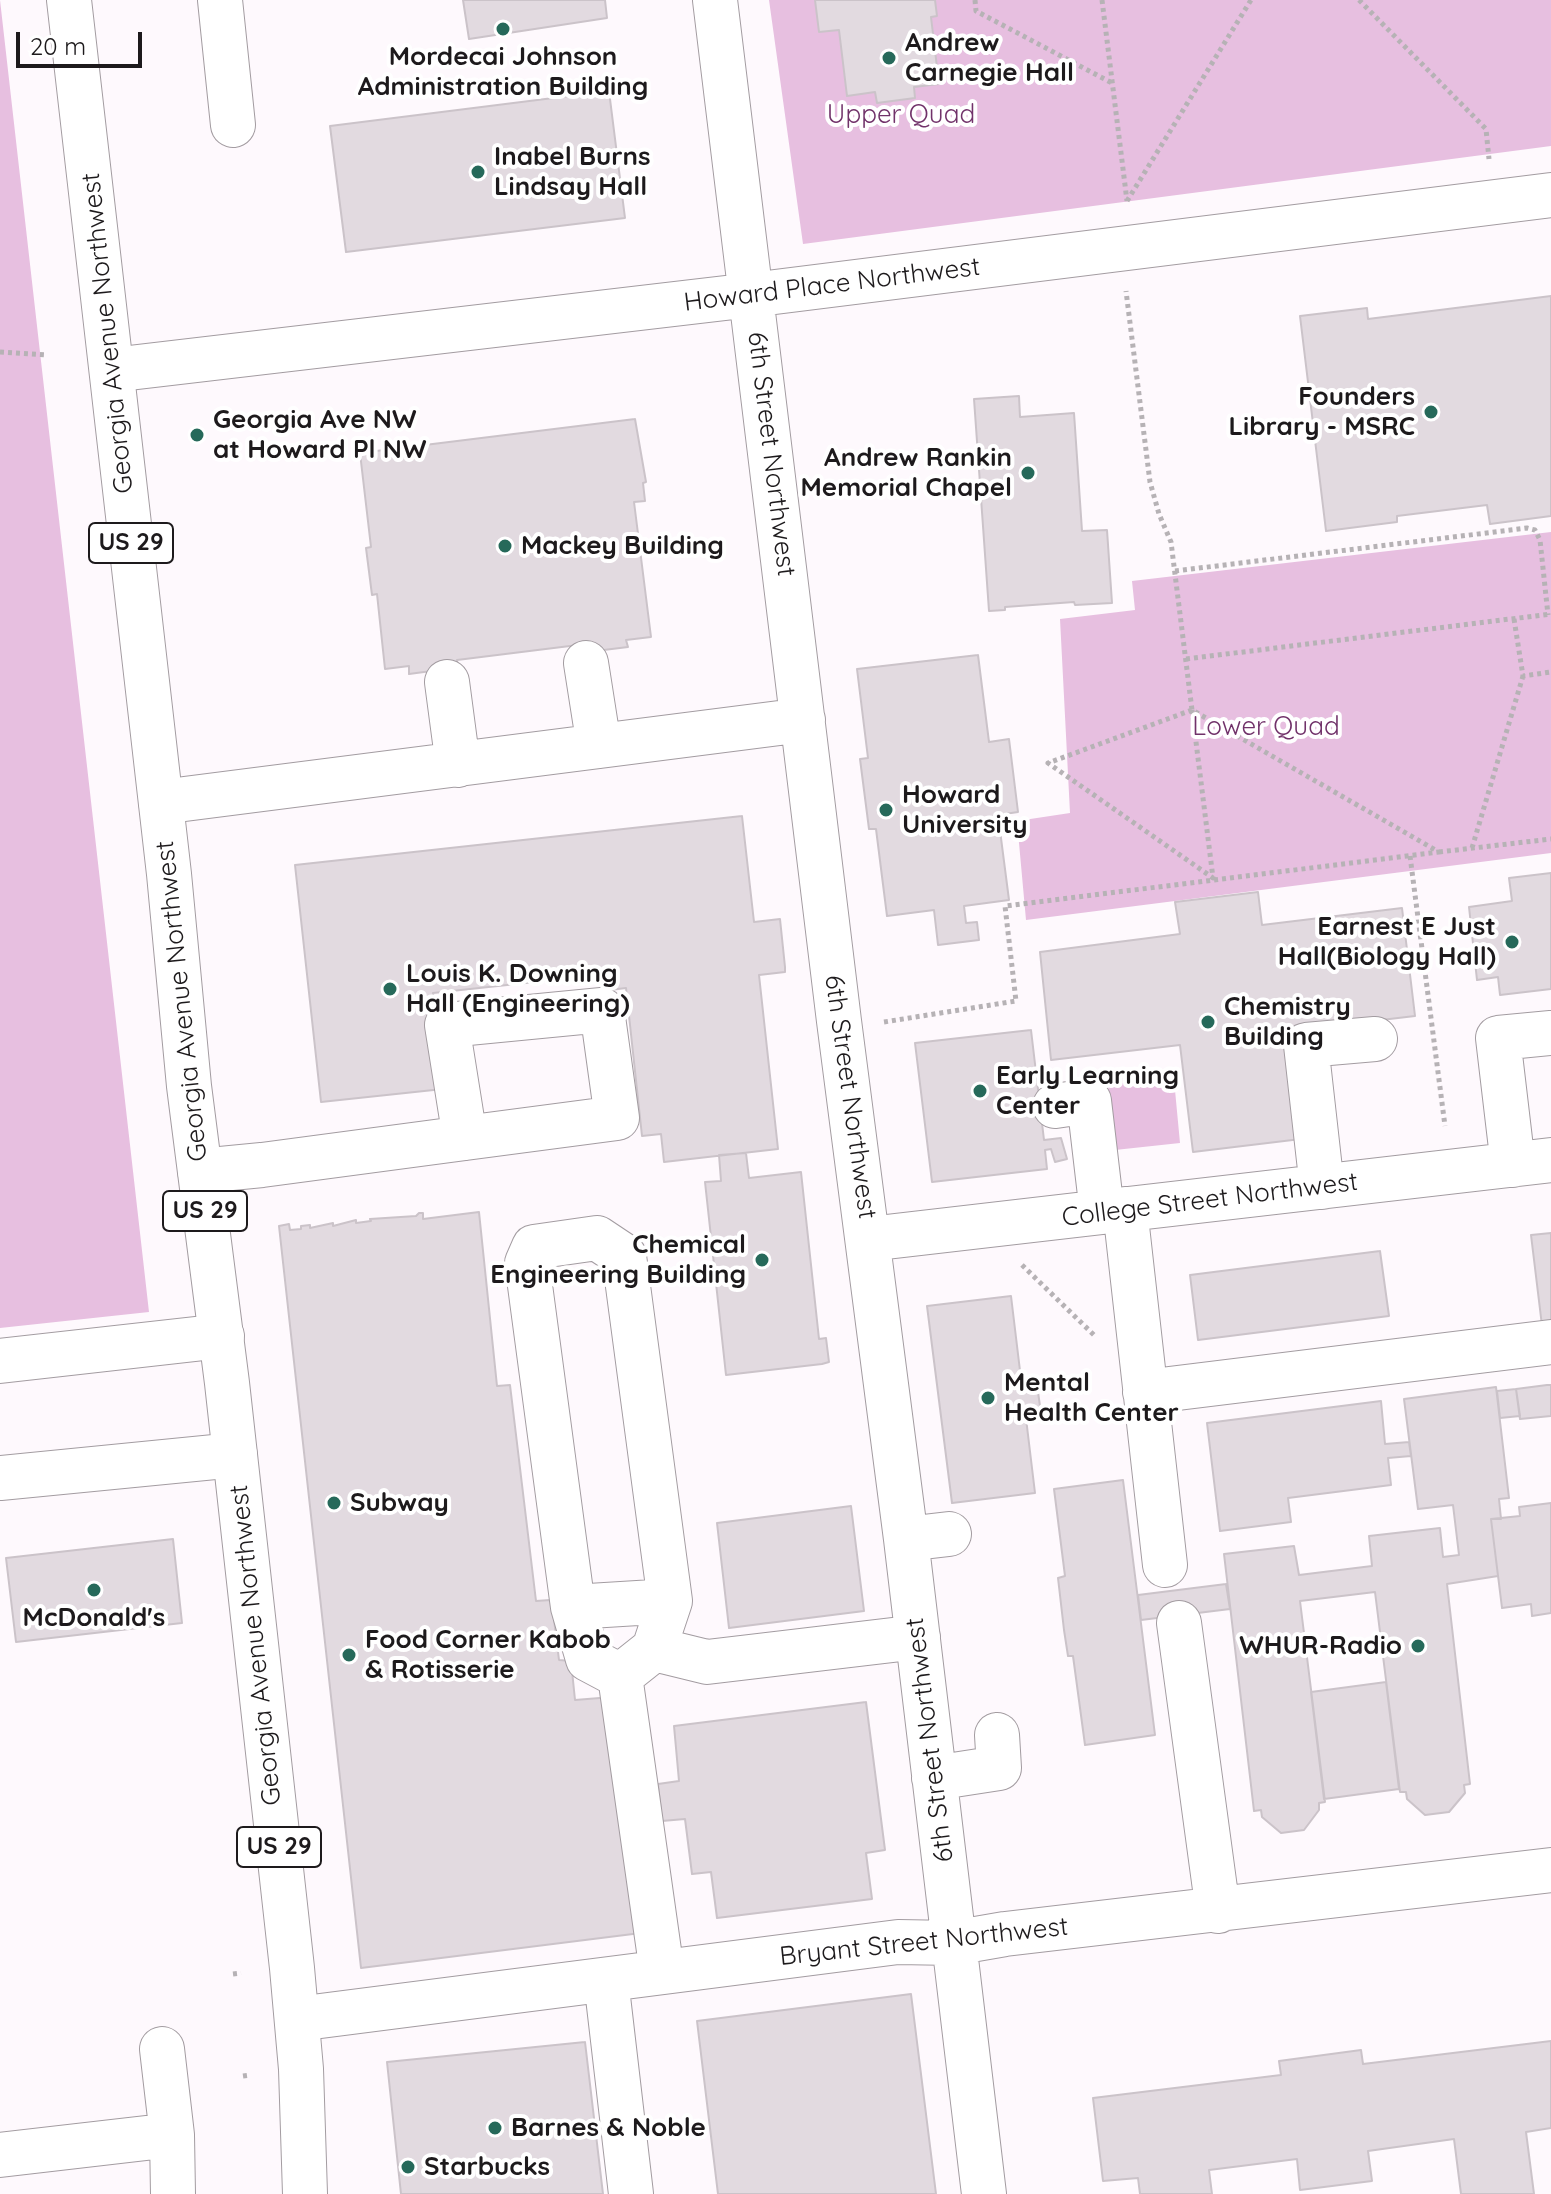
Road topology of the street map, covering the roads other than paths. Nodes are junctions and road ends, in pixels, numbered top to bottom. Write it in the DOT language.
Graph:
graph roads {
  1 [pos="69,0"];
  2 [pos="220,0"];
  3 [pos="715,0"];
  4 [pos="233,125"];
  5 [pos="1551,195"];
  6 [pos="751,295"];
  7 [pos="112,370"];
  8 [pos="586,663"];
  9 [pos="447,682"];
  10 [pos="803,720"];
  11 [pos="599,746"];
  12 [pos="458,765"];
  13 [pos="161,802"];
  14 [pos="1551,1033"];
  15 [pos="1375,1039"];
  16 [pos="1055,1106"];
  17 [pos="465,1138"];
  18 [pos="1532,1163"];
  19 [pos="200,1171"];
  20 [pos="1322,1187"];
  21 [pos="1113,1211"];
  22 [pos="869,1239"];
  23 [pos="222,1336"];
  24 [pos="1551,1342"];
  25 [pos="0,1361"];
  26 [pos="1145,1392"];
  27 [pos="235,1455"];
  28 [pos="0,1478"];
  29 [pos="949,1534"];
  30 [pos="906,1539"];
  31 [pos="1165,1565"];
  32 [pos="670,1601"];
  33 [pos="573,1607"];
  34 [pos="1179,1623"];
  35 [pos="918,1637"];
  36 [pos="654,1649"];
  37 [pos="620,1676"];
  38 [pos="997,1735"];
  39 [pos="934,1778"];
  40 [pos="1551,1870"];
  41 [pos="1218,1911"];
  42 [pos="953,1943"];
  43 [pos="662,1972"];
  44 [pos="606,1980"];
  45 [pos="297,2019"];
  46 [pos="162,2049"];
  47 [pos="172,2135"];
  48 [pos="0,2155"];
  49 [pos="173,2194"];
  50 [pos="305,2194"];
  51 [pos="631,2194"];
  52 [pos="984,2194"];
  1 -- 7 [label="main road, Georgia Avenue Northwest / US 29"];
  2 -- 4 [label="main road"];
  3 -- 6 [label="main road, 6th Street Northwest"];
  5 -- 6 [label="main road, Howard Place Northwest"];
  6 -- 7 [label="main road, Howard Place Northwest"];
  6 -- 10 [label="main road, 6th Street Northwest"];
  7 -- 13 [label="main road, Georgia Avenue Northwest / US 29"];
  8 -- 11 [label="main road"];
  9 -- 12 [label="main road"];
  10 -- 11 [label="main road"];
  10 -- 22 [label="main road, 6th Street Northwest"];
  11 -- 12 [label="main road"];
  12 -- 13 [label="main road"];
  13 -- 19 [label="main road, Georgia Avenue Northwest / US 29"];
  14 -- 18 [label="main road"];
  15 -- 20 [label="main road"];
  16 -- 21 [label="main road"];
  17 -- 19 [label="main road"];
  18 -- 20 [label="main road, College Street Northwest"];
  19 -- 23 [label="main road, Georgia Avenue Northwest / US 29"];
  20 -- 21 [label="main road, College Street Northwest"];
  21 -- 22 [label="main road, College Street Northwest"];
  21 -- 26 [label="main road"];
  22 -- 30 [label="main road, 6th Street Northwest"];
  23 -- 25 [label="main road"];
  23 -- 27 [label="main road, Georgia Avenue Northwest / US 29"];
  24 -- 26 [label="main road"];
  26 -- 31 [label="main road"];
  27 -- 28 [label="main road"];
  27 -- 45 [label="main road, Georgia Avenue Northwest / US 29"];
  29 -- 30 [label="main road"];
  30 -- 35 [label="main road, 6th Street Northwest"];
  32 -- 33 [label="main road"];
  32 -- 33 [label="main road"];
  32 -- 36 [label="main road"];
  33 -- 37 [label="main road"];
  34 -- 41 [label="main road"];
  35 -- 36 [label="main road"];
  35 -- 39 [label="main road, 6th Street Northwest"];
  36 -- 37 [label="main road"];
  37 -- 43 [label="main road"];
  38 -- 39 [label="main road"];
  39 -- 42 [label="main road, 6th Street Northwest"];
  40 -- 41 [label="main road, Bryant Street Northwest"];
  41 -- 42 [label="main road, Bryant Street Northwest"];
  42 -- 43 [label="main road, Bryant Street Northwest"];
  42 -- 52 [label="main road, 6th Street Northwest"];
  43 -- 44 [label="main road, Bryant Street Northwest"];
  44 -- 45 [label="main road, Bryant Street Northwest"];
  44 -- 51 [label="main road"];
  45 -- 50 [label="main road, Georgia Avenue Northwest / US 29"];
  46 -- 47 [label="main road"];
  47 -- 48 [label="main road"];
  47 -- 49 [label="main road"];
}
